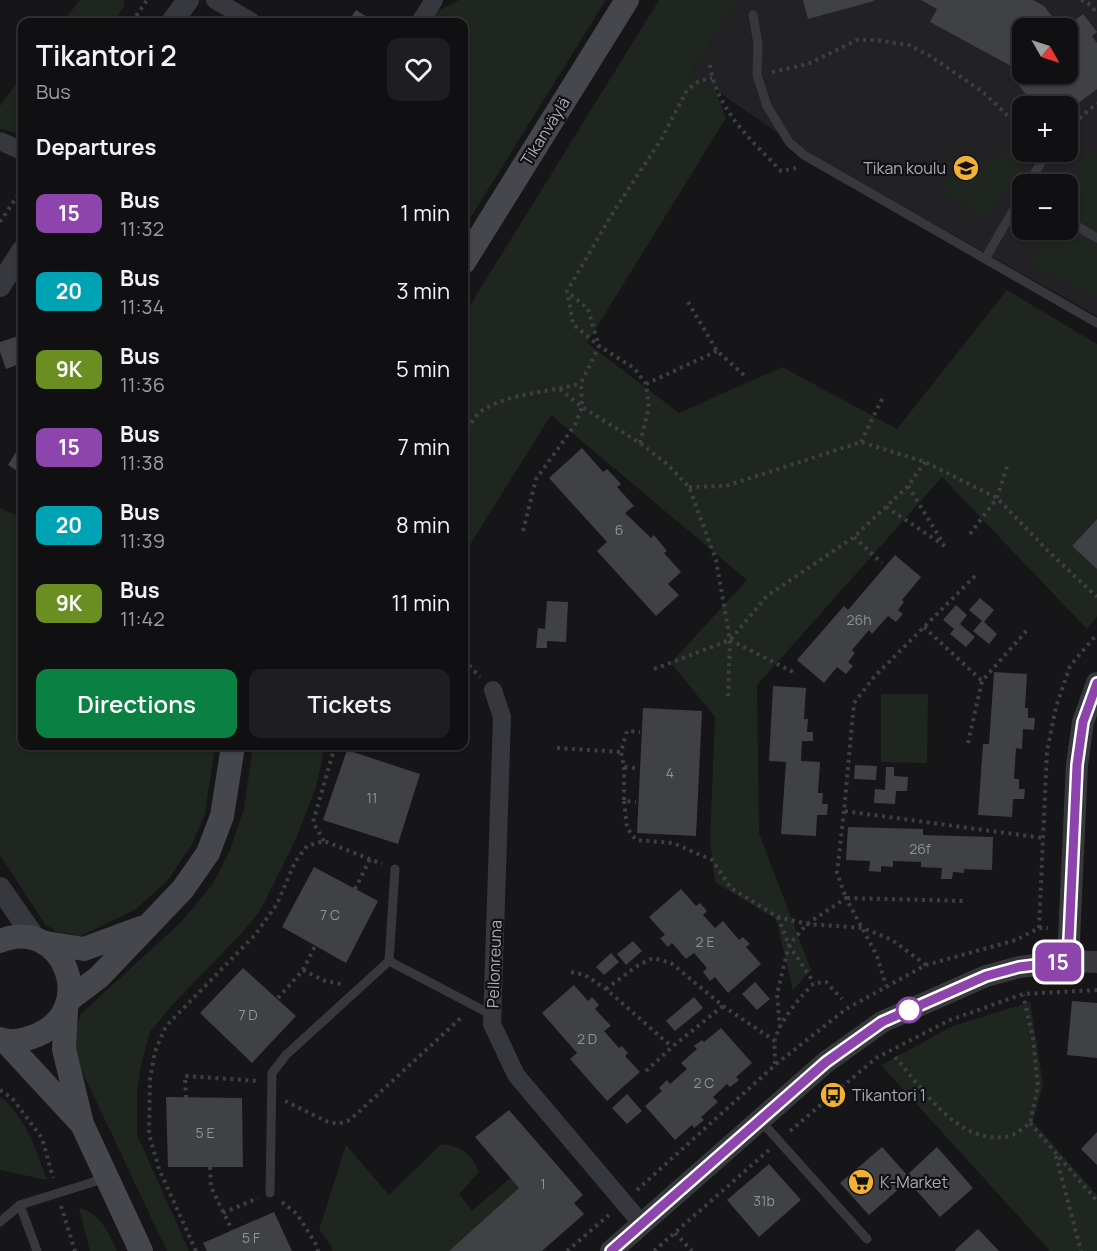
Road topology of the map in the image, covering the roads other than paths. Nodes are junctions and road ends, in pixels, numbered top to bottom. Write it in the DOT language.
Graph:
graph roads {
  1 [pos="188,0"];
  2 [pos="216,0"];
  3 [pos="435,0"];
  4 [pos="627,0"];
  5 [pos="753,15"];
  6 [pos="175,18"];
  7 [pos="245,18"];
  8 [pos="423,18"];
  9 [pos="0,141"];
  10 [pos="18,149"];
  11 [pos="1012,214"];
  12 [pos="1078,227"];
  13 [pos="1097,238"];
  14 [pos="468,256"];
  15 [pos="18,257"];
  16 [pos="985,259"];
  17 [pos="0,286"];
  18 [pos="1097,323"];
  19 [pos="1097,683"];
  20 [pos="493,690"];
  21 [pos="232,750"];
  22 [pos="395,869"];
  23 [pos="0,888"];
  24 [pos="146,926"];
  25 [pos="40,940"];
  26 [pos="0,941"];
  27 [pos="389,961"];
  28 [pos="1068,961"];
  29 [pos="1097,962"];
  30 [pos="68,1004"];
  31 [pos="492,1014"];
  32 [pos="2,1040"];
  33 [pos="760,1120"];
  34 [pos="82,1124"];
  35 [pos="106,1178"];
  36 [pos="270,1193"];
  37 [pos="20,1205"];
  38 [pos="0,1222"];
  39 [pos="642,1224"];
  40 [pos="867,1239"];
  41 [pos="37,1251"];
  42 [pos="141,1251"];
  43 [pos="611,1251"];
  1 -- 6 [label="street"];
  2 -- 7 [label="street"];
  3 -- 8 [label="street"];
  4 -- 14 [label="main road, Tikanväylä"];
  5 -- 16 [label="lane"];
  9 -- 10 [label="street"];
  11 -- 16 [label="lane"];
  12 -- 13 [label="lane"];
  15 -- 17 [label="street"];
  16 -- 18 [label="lane"];
  19 -- 28 [label="street"];
  20 -- 31 [label="street, Pellonreuna"];
  21 -- 24 [label="main road"];
  22 -- 27 [label="lane"];
  23 -- 25 [label="street"];
  24 -- 25 [label="main road"];
  24 -- 30 [label="main road"];
  25 -- 26 [label="main road"];
  25 -- 30 [label="main road"];
  27 -- 31 [label="lane"];
  27 -- 36 [label="lane"];
  28 -- 29 [label="street"];
  28 -- 33 [label="street"];
  30 -- 32 [label="main road"];
  30 -- 34 [label="main road"];
  31 -- 39 [label="street, Pellonreuna"];
  32 -- 34 [label="main road"];
  33 -- 39 [label="street"];
  33 -- 40 [label="lane"];
  34 -- 35 [label="main road"];
  35 -- 37 [label="lane"];
  35 -- 42 [label="main road"];
  37 -- 38 [label="lane"];
  37 -- 41 [label="lane"];
  39 -- 43 [label="street"];
}
